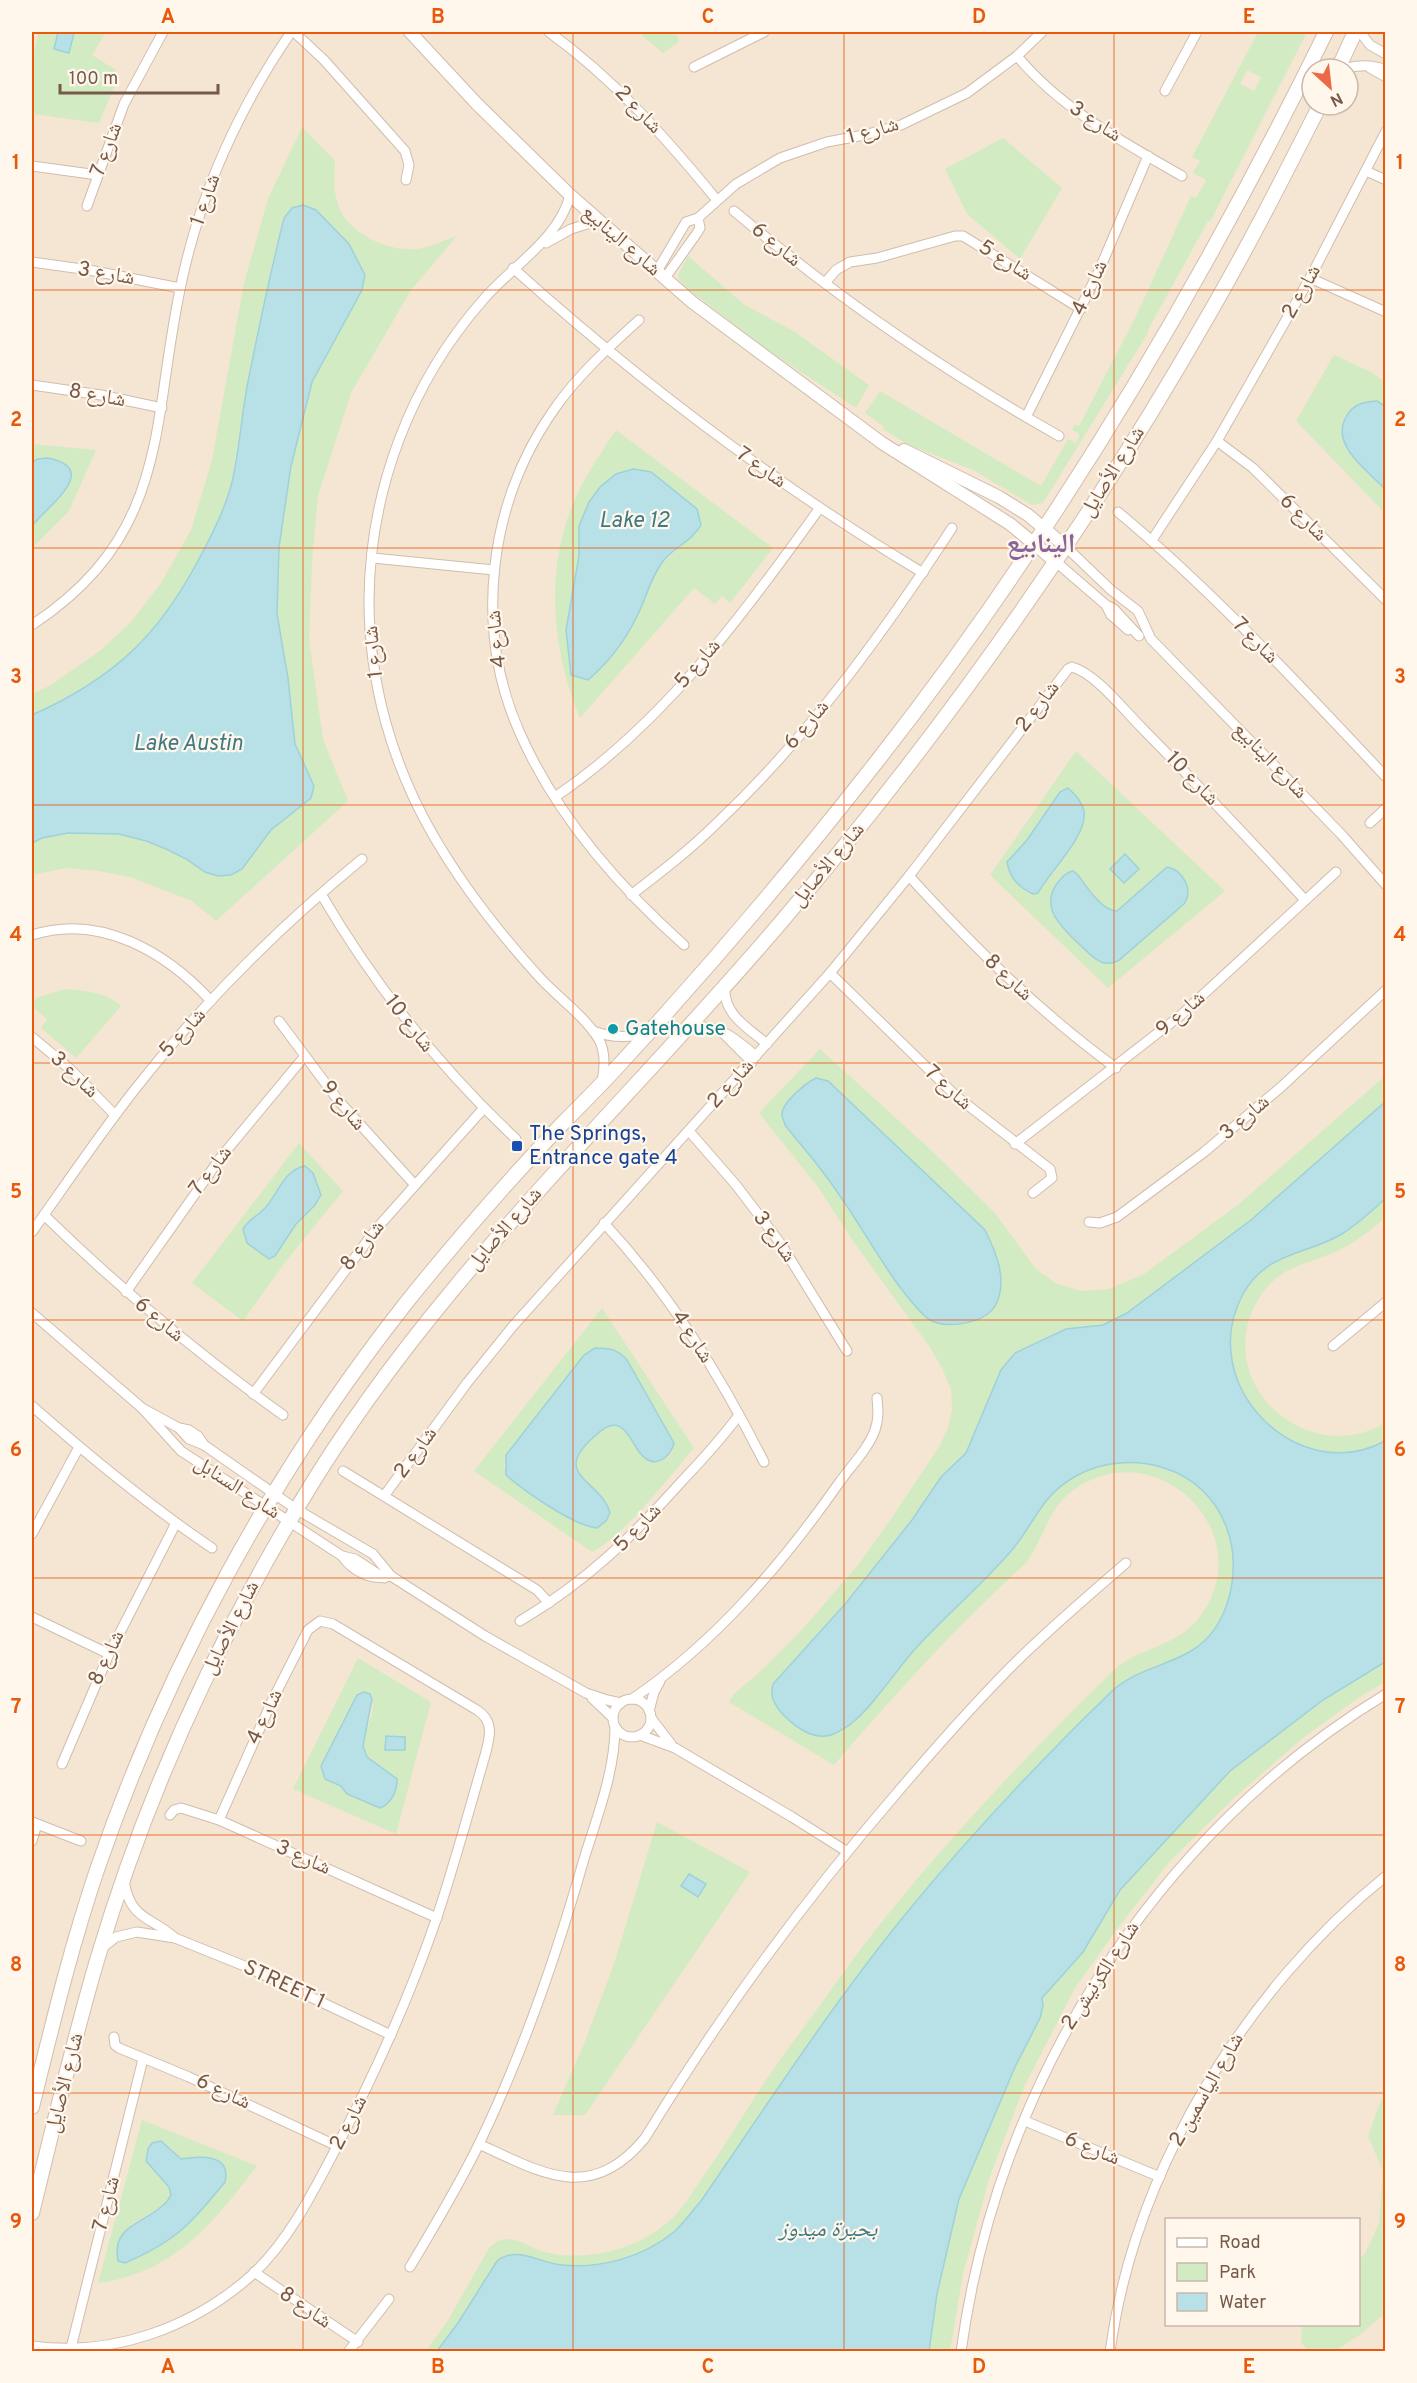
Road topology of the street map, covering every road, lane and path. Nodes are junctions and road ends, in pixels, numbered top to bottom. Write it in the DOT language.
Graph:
graph roads {
  1 [pos="162,32"];
  2 [pos="292,32"];
  3 [pos="410,32"];
  4 [pos="549,32"];
  5 [pos="764,32"];
  6 [pos="1042,32"];
  7 [pos="1197,32"];
  8 [pos="1326,32"];
  9 [pos="1355,32"];
  10 [pos="1360,32"];
  11 [pos="746,35"];
  12 [pos="1376,50"];
  13 [pos="1386,54"];
  14 [pos="1017,56"];
  15 [pos="1344,57"];
  16 [pos="1368,66"];
  17 [pos="694,67"];
  18 [pos="1360,67"];
  19 [pos="1386,70"];
  20 [pos="1386,77"];
  21 [pos="1165,90"];
  22 [pos="1314,117"];
  23 [pos="1386,131"];
  24 [pos="1148,156"];
  25 [pos="32,166"];
  26 [pos="1366,171"];
  27 [pos="98,175"];
  28 [pos="1182,176"];
  29 [pos="406,180"];
  30 [pos="1386,180"];
  31 [pos="570,195"];
  32 [pos="717,199"];
  33 [pos="87,206"];
  34 [pos="734,211"];
  35 [pos="698,218"];
  36 [pos="597,221"];
  37 [pos="530,252"];
  38 [pos="32,262"];
  39 [pos="513,268"];
  40 [pos="661,275"];
  41 [pos="1310,278"];
  42 [pos="825,283"];
  43 [pos="180,288"];
  44 [pos="1081,309"];
  45 [pos="1386,312"];
  46 [pos="639,320"];
  47 [pos="607,350"];
  48 [pos="32,385"];
  49 [pos="162,408"];
  50 [pos="1026,417"];
  51 [pos="856,423"];
  52 [pos="1059,436"];
  53 [pos="1217,441"];
  54 [pos="819,509"];
  55 [pos="1118,512"];
  56 [pos="952,528"];
  57 [pos="1045,529"];
  58 [pos="1152,540"];
  59 [pos="1035,544"];
  60 [pos="1065,546"];
  61 [pos="373,558"];
  62 [pos="1055,561"];
  63 [pos="494,570"];
  64 [pos="923,573"];
  65 [pos="1117,594"];
  66 [pos="1386,600"];
  67 [pos="1106,605"];
  68 [pos="32,626"];
  69 [pos="1152,639"];
  70 [pos="1072,667"];
  71 [pos="1386,777"];
  72 [pos="555,797"];
  73 [pos="1386,808"];
  74 [pos="1370,823"];
  75 [pos="362,859"];
  76 [pos="1336,872"];
  77 [pos="909,876"];
  78 [pos="1386,885"];
  79 [pos="321,894"];
  80 [pos="631,895"];
  81 [pos="1305,900"];
  82 [pos="32,935"];
  83 [pos="684,945"];
  84 [pos="830,973"];
  85 [pos="725,985"];
  86 [pos="1386,990"];
  87 [pos="211,1001"];
  88 [pos="734,1017"];
  89 [pos="279,1022"];
  90 [pos="685,1029"];
  91 [pos="593,1031"];
  92 [pos="722,1031"];
  93 [pos="648,1034"];
  94 [pos="32,1037"];
  95 [pos="767,1044"];
  96 [pos="304,1057"];
  97 [pos="754,1059"];
  98 [pos="1116,1068"];
  99 [pos="602,1085"];
  100 [pos="484,1108"];
  101 [pos="115,1115"];
  102 [pos="689,1131"];
  103 [pos="516,1139"];
  104 [pos="1016,1144"];
  105 [pos="414,1184"];
  106 [pos="1034,1193"];
  107 [pos="44,1215"];
  108 [pos="1089,1221"];
  109 [pos="604,1223"];
  110 [pos="32,1232"];
  111 [pos="126,1292"];
  112 [pos="1386,1302"];
  113 [pos="32,1313"];
  114 [pos="1333,1346"];
  115 [pos="847,1351"];
  116 [pos="253,1394"];
  117 [pos="877,1398"];
  118 [pos="32,1406"];
  119 [pos="142,1407"];
  120 [pos="283,1415"];
  121 [pos="739,1415"];
  122 [pos="179,1428"];
  123 [pos="169,1440"];
  124 [pos="79,1447"];
  125 [pos="764,1462"];
  126 [pos="343,1471"];
  127 [pos="274,1494"];
  128 [pos="384,1496"];
  129 [pos="266,1507"];
  130 [pos="292,1516"];
  131 [pos="176,1522"];
  132 [pos="32,1534"];
  133 [pos="212,1548"];
  134 [pos="1126,1563"];
  135 [pos="388,1577"];
  136 [pos="549,1603"];
  137 [pos="32,1617"];
  138 [pos="520,1620"];
  139 [pos="109,1654"];
  140 [pos="663,1676"];
  141 [pos="586,1693"];
  142 [pos="1386,1694"];
  143 [pos="632,1699"];
  144 [pos="621,1703"];
  145 [pos="650,1714"];
  146 [pos="614,1723"];
  147 [pos="490,1728"];
  148 [pos="636,1736"];
  149 [pos="675,1748"];
  150 [pos="612,1761"];
  151 [pos="62,1764"];
  152 [pos="171,1815"];
  153 [pos="219,1820"];
  154 [pos="34,1823"];
  155 [pos="32,1841"];
  156 [pos="81,1841"];
  157 [pos="846,1851"];
  158 [pos="1386,1876"];
  159 [pos="124,1878"];
  160 [pos="437,1918"];
  161 [pos="175,1938"];
  162 [pos="100,1951"];
  163 [pos="391,2035"];
  164 [pos="114,2037"];
  165 [pos="143,2059"];
  166 [pos="32,2107"];
  167 [pos="1024,2121"];
  168 [pos="479,2144"];
  169 [pos="337,2146"];
  170 [pos="1160,2177"];
  171 [pos="32,2213"];
  172 [pos="410,2267"];
  173 [pos="254,2272"];
  174 [pos="389,2299"];
  175 [pos="358,2342"];
  176 [pos="32,2346"];
  177 [pos="71,2348"];
  178 [pos="348,2352"];
  179 [pos="961,2352"];
  180 [pos="1110,2352"];
  1 -- 27 [label="street, شارع 7"];
  2 -- 29 [label="street"];
  2 -- 43 [label="street, شارع 1"];
  3 -- 31 [label="street, شارع الينابيع"];
  4 -- 32 [label="street, شارع 2"];
  5 -- 11 [label="street"];
  6 -- 14 [label="street, شارع 1"];
  7 -- 21 [label="street"];
  8 -- 57 [label="main road, شارع الأصايل"];
  9 -- 15 [label="main road"];
  10 -- 12 [label="street"];
  11 -- 17 [label="street"];
  12 -- 13 [label="street"];
  12 -- 16 [label="street"];
  14 -- 24 [label="street, شارع 3"];
  14 -- 32 [label="street, شارع 1"];
  16 -- 18 [label="street"];
  16 -- 19 [label="street"];
  16 -- 20 [label="street"];
  22 -- 60 [label="main road, شارع الأصايل"];
  23 -- 26 [label="street, شارع 2"];
  24 -- 28 [label="street, شارع 3"];
  24 -- 44 [label="street, شارع 4"];
  25 -- 27 [label="street"];
  26 -- 30 [label="street"];
  26 -- 41 [label="street, شارع 2"];
  27 -- 33 [label="street, شارع 7"];
  31 -- 36 [label="street, شارع الينابيع"];
  31 -- 37 [label="street, شارع 1"];
  32 -- 35 [label="street, شارع 1"];
  34 -- 42 [label="street, شارع 6"];
  35 -- 40 [label="street, شارع 1"];
  35 -- 40 [label="street, شارع 1"];
  36 -- 37 [label="street, شارع 1"];
  36 -- 40 [label="street, شارع الينابيع"];
  37 -- 39 [label="street, شارع 1"];
  38 -- 43 [label="street, شارع 3"];
  39 -- 47 [label="street"];
  39 -- 61 [label="street, شارع 1"];
  40 -- 51 [label="street, شارع الينابيع"];
  41 -- 45 [label="street"];
  41 -- 53 [label="street, شارع 2"];
  42 -- 44 [label="street, شارع 5"];
  42 -- 50 [label="street, شارع 6"];
  43 -- 49 [label="street, شارع 1"];
  44 -- 50 [label="street, شارع 4"];
  46 -- 47 [label="street, شارع 4"];
  47 -- 54 [label="street, شارع 7"];
  47 -- 63 [label="street, شارع 4"];
  48 -- 49 [label="street, شارع 8"];
  49 -- 68 [label="street, شارع 1"];
  50 -- 52 [label="street, شارع 6"];
  51 -- 57 [label="street, شارع الينابيع"];
  51 -- 59 [label="street, شارع الينابيع"];
  53 -- 58 [label="street, شارع 2"];
  53 -- 66 [label="street, شارع 6"];
  54 -- 64 [label="street, شارع 7"];
  54 -- 72 [label="street, شارع 5"];
  55 -- 58 [label="street, شارع 7"];
  56 -- 64 [label="street, شارع 6"];
  57 -- 59 [label="main road, شارع الأصايل"];
  57 -- 60 [label="street, شارع الينابيع"];
  58 -- 71 [label="street, شارع 7"];
  59 -- 62 [label="street, شارع الينابيع"];
  59 -- 93 [label="main road, شارع الأصايل"];
  60 -- 62 [label="main road, شارع الأصايل"];
  60 -- 65 [label="street, شارع الينابيع"];
  61 -- 63 [label="street"];
  61 -- 91 [label="street, شارع 1"];
  62 -- 67 [label="street, شارع الينابيع"];
  62 -- 85 [label="main road, شارع الأصايل"];
  63 -- 72 [label="street, شارع 4"];
  64 -- 80 [label="street, شارع 6"];
  65 -- 67 [label="street"];
  65 -- 69 [label="street, شارع الينابيع"];
  67 -- 69 [label="street, شارع الينابيع"];
  69 -- 78 [label="street, شارع الينابيع"];
  70 -- 77 [label="street, شارع 2"];
  70 -- 81 [label="street, شارع 10"];
  72 -- 80 [label="street, شارع 4"];
  73 -- 74 [label="street"];
  75 -- 79 [label="street, شارع 5"];
  76 -- 81 [label="street, شارع 9"];
  77 -- 84 [label="street, شارع 2"];
  77 -- 98 [label="street, شارع 8"];
  79 -- 87 [label="street, شارع 5"];
  79 -- 100 [label="street, شارع 10"];
  80 -- 83 [label="street, شارع 4"];
  81 -- 98 [label="street, شارع 9"];
  82 -- 87 [label="street"];
  84 -- 95 [label="street, شارع 2"];
  84 -- 104 [label="street, شارع 7"];
  85 -- 88 [label="street"];
  85 -- 90 [label="main road, شارع الأصايل"];
  86 -- 108 [label="street, شارع 3"];
  87 -- 101 [label="street, شارع 5"];
  88 -- 92 [label="street"];
  88 -- 95 [label="street"];
  89 -- 96 [label="street, شارع 9"];
  90 -- 92 [label="street"];
  90 -- 130 [label="main road, شارع الأصايل"];
  91 -- 93 [label="street"];
  91 -- 99 [label="street, شارع 1"];
  92 -- 97 [label="street"];
  93 -- 99 [label="main road, شارع الأصايل"];
  94 -- 101 [label="street, شارع 3"];
  95 -- 97 [label="street, شارع 2"];
  96 -- 105 [label="street, شارع 9"];
  96 -- 111 [label="street, شارع 7"];
  97 -- 102 [label="street, شارع 2"];
  98 -- 104 [label="street, شارع 9"];
  99 -- 127 [label="main road, شارع الأصايل"];
  100 -- 103 [label="street, شارع 10"];
  100 -- 105 [label="street, شارع 8"];
  101 -- 107 [label="street, شارع 5"];
  102 -- 109 [label="street, شارع 2"];
  102 -- 115 [label="street, شارع 3"];
  104 -- 106 [label="street, شارع 7"];
  105 -- 116 [label="street, شارع 8"];
  107 -- 110 [label="street, شارع 5"];
  107 -- 111 [label="street, شارع 6"];
  109 -- 121 [label="street, شارع 4"];
  109 -- 128 [label="street, شارع 2"];
  111 -- 116 [label="street, شارع 6"];
  112 -- 114 [label="street"];
  113 -- 119 [label="street, شارع السنابل"];
  116 -- 120 [label="street, شارع 6"];
  117 -- 140 [label="street"];
  118 -- 124 [label="street"];
  119 -- 122 [label="street, شارع السنابل"];
  119 -- 123 [label="street, شارع السنابل"];
  121 -- 125 [label="street, شارع 4"];
  121 -- 136 [label="street, شارع 5"];
  122 -- 123 [label="street"];
  122 -- 127 [label="street, شارع السنابل"];
  123 -- 129 [label="street, شارع السنابل"];
  124 -- 131 [label="street"];
  124 -- 132 [label="street"];
  126 -- 128 [label="street"];
  127 -- 129 [label="main road, شارع الأصايل"];
  127 -- 130 [label="street, شارع السنابل"];
  128 -- 136 [label="street"];
  129 -- 130 [label="street, شارع السنابل"];
  129 -- 166 [label="main road, شارع الأصايل"];
  130 -- 135 [label="street, شارع السنابل"];
  130 -- 135 [label="street, شارع السنابل"];
  130 -- 159 [label="main road, شارع الأصايل"];
  131 -- 133 [label="street"];
  131 -- 139 [label="street, شارع 8"];
  134 -- 157 [label="street"];
  135 -- 141 [label="street, شارع السنابل"];
  136 -- 138 [label="street, شارع 5"];
  137 -- 139 [label="street"];
  139 -- 151 [label="street, شارع 8"];
  140 -- 143 [label="street"];
  140 -- 145 [label="street"];
  141 -- 144 [label="street, شارع السنابل"];
  141 -- 146 [label="street, شارع السنابل"];
  142 -- 167 [label="street, شارع الكرنيش 2"];
  143 -- 144 [label="street"];
  143 -- 145 [label="street"];
  144 -- 146 [label="street"];
  145 -- 148 [label="street"];
  145 -- 149 [label="street"];
  146 -- 148 [label="street"];
  146 -- 150 [label="street"];
  147 -- 153 [label="street, شارع 4"];
  147 -- 160 [label="street, شارع 2"];
  148 -- 149 [label="street"];
  148 -- 150 [label="street"];
  149 -- 157 [label="street"];
  150 -- 168 [label="street"];
  152 -- 153 [label="street, شارع 3"];
  153 -- 160 [label="street, شارع 3"];
  154 -- 155 [label="street"];
  154 -- 156 [label="street"];
  157 -- 168 [label="street"];
  158 -- 170 [label="street, شارع الياسمين 2"];
  159 -- 161 [label="street"];
  159 -- 162 [label="main road, شارع الأصايل"];
  160 -- 163 [label="street, شارع 2"];
  161 -- 162 [label="street"];
  161 -- 163 [label="street, STREET 1"];
  162 -- 171 [label="main road, شارع الأصايل"];
  163 -- 169 [label="street, شارع 2"];
  164 -- 165 [label="street, شارع 6"];
  165 -- 169 [label="street, شارع 6"];
  165 -- 177 [label="street, شارع 7"];
  167 -- 170 [label="street, شارع 6"];
  167 -- 179 [label="street, شارع الكرنيش 2"];
  168 -- 172 [label="street"];
  169 -- 173 [label="street, شارع 2"];
  170 -- 180 [label="street, شارع الياسمين 2"];
  173 -- 175 [label="street, شارع 8"];
  173 -- 177 [label="street, شارع 2"];
  174 -- 175 [label="street"];
  175 -- 178 [label="street"];
  176 -- 177 [label="street, شارع 2"];
}
